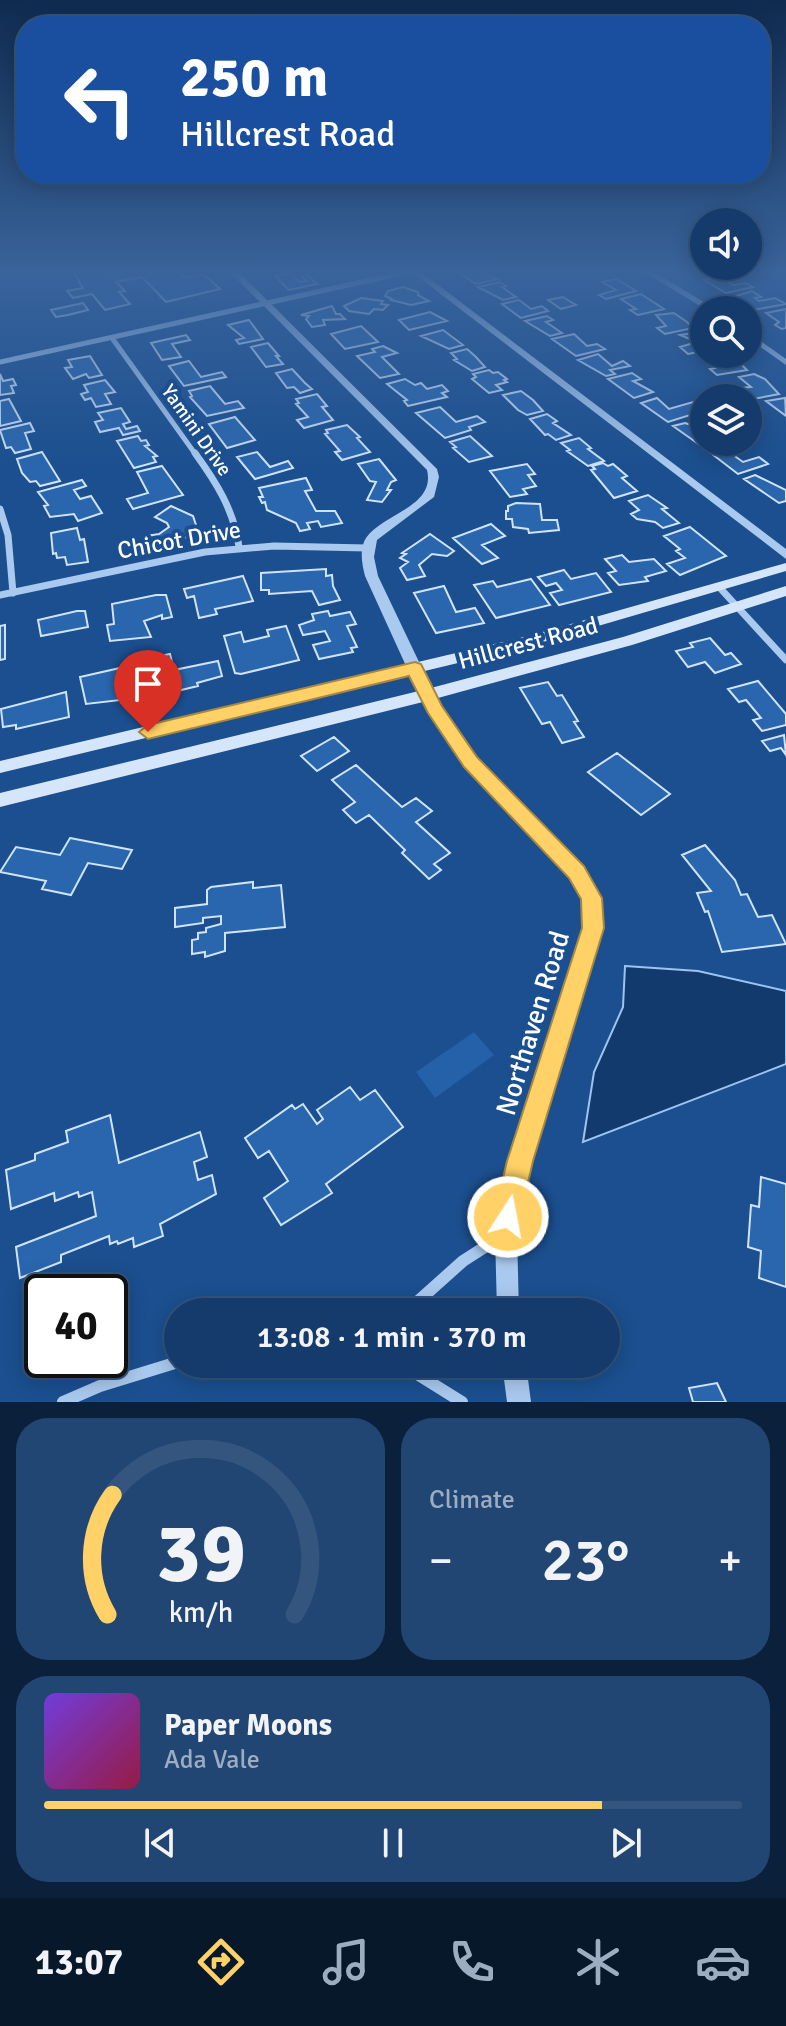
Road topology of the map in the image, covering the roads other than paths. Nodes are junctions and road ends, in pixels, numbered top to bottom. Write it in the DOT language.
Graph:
graph roads {
  1 [pos="300,337"];
  2 [pos="502,337"];
  3 [pos="112,338"];
  4 [pos="762,345"];
  5 [pos="0,362"];
  6 [pos="786,362"];
  7 [pos="0,509"];
  8 [pos="239,547"];
  9 [pos="367,548"];
  10 [pos="786,555"];
  11 [pos="786,567"];
  12 [pos="720,588"];
  13 [pos="786,591"];
  14 [pos="13,593"];
  15 [pos="0,595"];
  16 [pos="736,606"];
  17 [pos="786,660"];
  18 [pos="415,668"];
  19 [pos="427,695"];
  20 [pos="0,767"];
  21 [pos="0,800"];
  22 [pos="506,1234"];
  23 [pos="424,1298"];
  24 [pos="508,1298"];
  25 [pos="164,1366"];
  26 [pos="427,1378"];
  27 [pos="516,1378"];
  28 [pos="63,1402"];
  29 [pos="462,1402"];
  30 [pos="519,1402"];
  1 -- 9 [label="street"];
  2 -- 10 [label="street"];
  3 -- 5 [label="street"];
  3 -- 8 [label="street, Yamini Drive"];
  4 -- 6 [label="street"];
  7 -- 14 [label="street"];
  8 -- 9 [label="street, Chicot Drive"];
  8 -- 14 [label="street, Chicot Drive"];
  9 -- 18 [label="street, Northaven Road"];
  11 -- 12 [label="main road, Hillcrest Road"];
  12 -- 16 [label="street"];
  12 -- 18 [label="main road, Hillcrest Road"];
  13 -- 16 [label="main road, Hillcrest Road"];
  14 -- 15 [label="street, Chicot Drive"];
  16 -- 17 [label="street"];
  16 -- 19 [label="main road, Hillcrest Road"];
  18 -- 19 [label="street, Northaven Road"];
  18 -- 20 [label="main road, Hillcrest Road"];
  19 -- 21 [label="main road, Hillcrest Road"];
  19 -- 22 [label="street, Northaven Road"];
  22 -- 23 [label="street"];
  22 -- 24 [label="street, Northaven Road"];
  25 -- 28 [label="street"];
  26 -- 29 [label="street"];
  27 -- 30 [label="street"];
}
